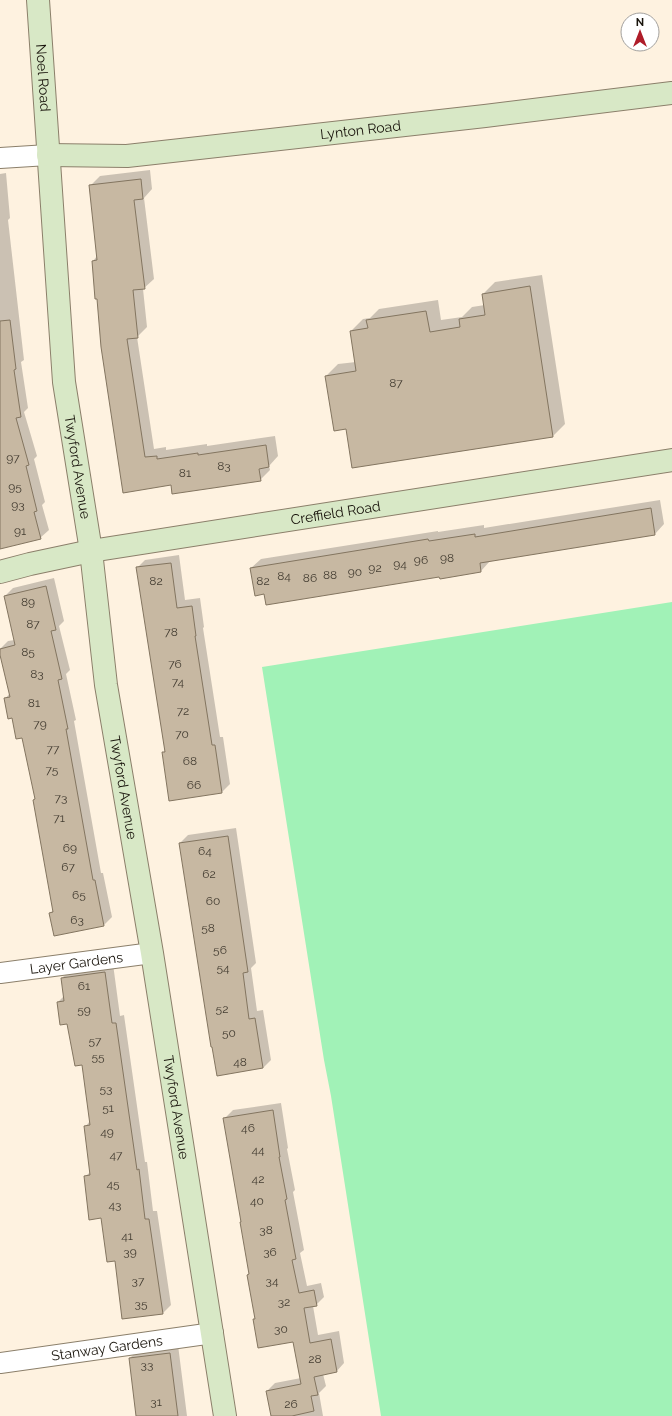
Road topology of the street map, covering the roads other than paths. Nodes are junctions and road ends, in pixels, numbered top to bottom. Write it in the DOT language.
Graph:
graph roads {
  1 [pos="38,8"];
  2 [pos="672,93"];
  3 [pos="48,156"];
  4 [pos="0,158"];
  5 [pos="672,460"];
  6 [pos="90,551"];
  7 [pos="0,572"];
  8 [pos="152,953"];
  9 [pos="0,973"];
  10 [pos="213,1333"];
  11 [pos="0,1363"];
  12 [pos="225,1416"];
  1 -- 3 [label="street, Noel Road"];
  2 -- 3 [label="street, Lynton Road"];
  3 -- 4 [label="street"];
  3 -- 6 [label="street, Twyford Avenue"];
  5 -- 6 [label="street, Creffield Road"];
  6 -- 7 [label="street, Creffield Road"];
  6 -- 8 [label="street, Twyford Avenue"];
  8 -- 9 [label="street, Layer Gardens"];
  8 -- 10 [label="street, Twyford Avenue"];
  10 -- 11 [label="street, Stanway Gardens"];
  10 -- 12 [label="street, Twyford Avenue"];
}
